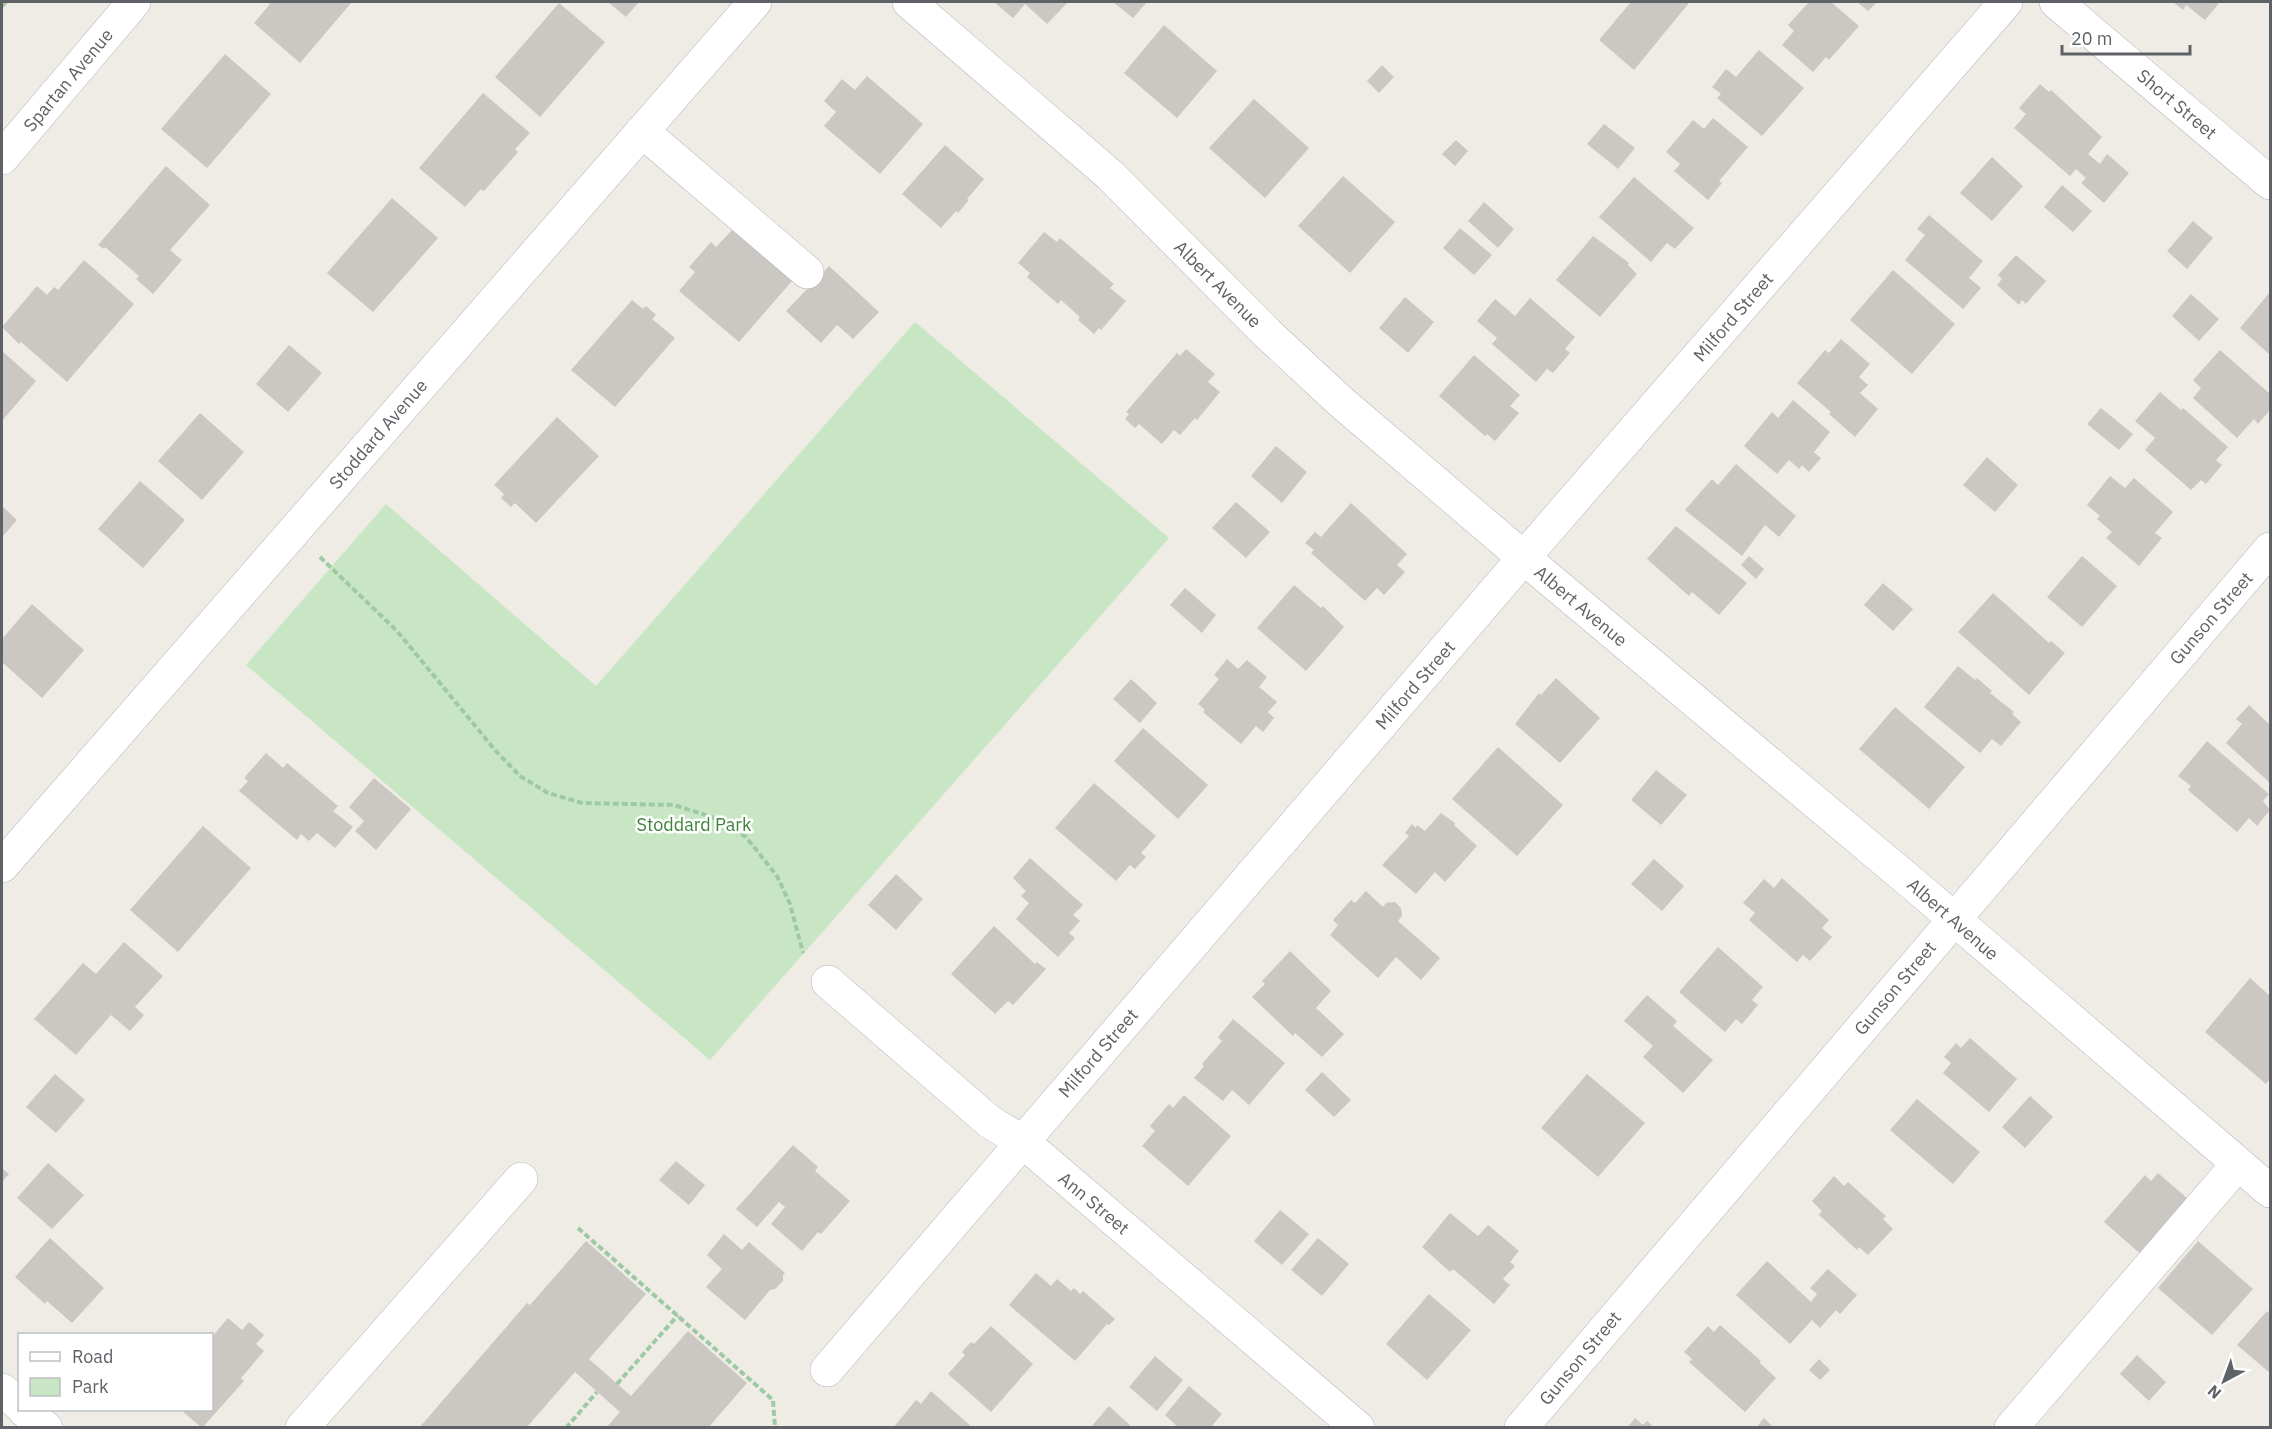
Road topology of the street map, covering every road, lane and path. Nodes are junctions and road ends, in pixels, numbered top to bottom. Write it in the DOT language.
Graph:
graph roads {
  1 [pos="6,2"];
  2 [pos="134,2"];
  3 [pos="755,2"];
  4 [pos="909,2"];
  5 [pos="2006,2"];
  6 [pos="2056,2"];
  7 [pos="2,6"];
  8 [pos="642,132"];
  9 [pos="2,158"];
  10 [pos="2271,183"];
  11 [pos="807,272"];
  12 [pos="292,533"];
  13 [pos="2271,549"];
  14 [pos="1524,558"];
  15 [pos="2,866"];
  16 [pos="1953,919"];
  17 [pos="828,982"];
  18 [pos="1022,1141"];
  19 [pos="2238,1164"];
  20 [pos="521,1179"];
  21 [pos="2271,1191"];
  22 [pos="578,1228"];
  23 [pos="678,1315"];
  24 [pos="827,1370"];
  25 [pos="617,1384"];
  26 [pos="2,1390"];
  27 [pos="597,1392"];
  28 [pos="18,1403"];
  29 [pos="25,1411"];
  30 [pos="45,1428"];
  31 [pos="302,1428"];
  32 [pos="566,1428"];
  33 [pos="775,1428"];
  34 [pos="1358,1428"];
  35 [pos="1521,1428"];
  36 [pos="2012,1428"];
  1 -- 7 [label="path"];
  2 -- 9 [label="street, Spartan Avenue"];
  3 -- 8 [label="street, Stoddard Avenue"];
  4 -- 14 [label="street, Albert Avenue"];
  5 -- 14 [label="street, Milford Street"];
  6 -- 10 [label="street, Short Street"];
  8 -- 11 [label="street"];
  8 -- 12 [label="street, Stoddard Avenue"];
  12 -- 15 [label="street, Stoddard Avenue"];
  12 -- 17 [label="path"];
  13 -- 16 [label="street, Gunson Street"];
  14 -- 16 [label="street, Albert Avenue"];
  14 -- 18 [label="street, Milford Street"];
  16 -- 19 [label="street, Albert Avenue"];
  16 -- 35 [label="street, Gunson Street"];
  17 -- 18 [label="street, Ann Street"];
  18 -- 24 [label="street, Milford Street"];
  18 -- 34 [label="street, Ann Street"];
  19 -- 21 [label="street, Albert Avenue"];
  19 -- 36 [label="street"];
  20 -- 31 [label="street"];
  22 -- 23 [label="path"];
  23 -- 25 [label="path"];
  23 -- 33 [label="path"];
  26 -- 28 [label="street"];
  27 -- 32 [label="path"];
  29 -- 30 [label="street"];
}
